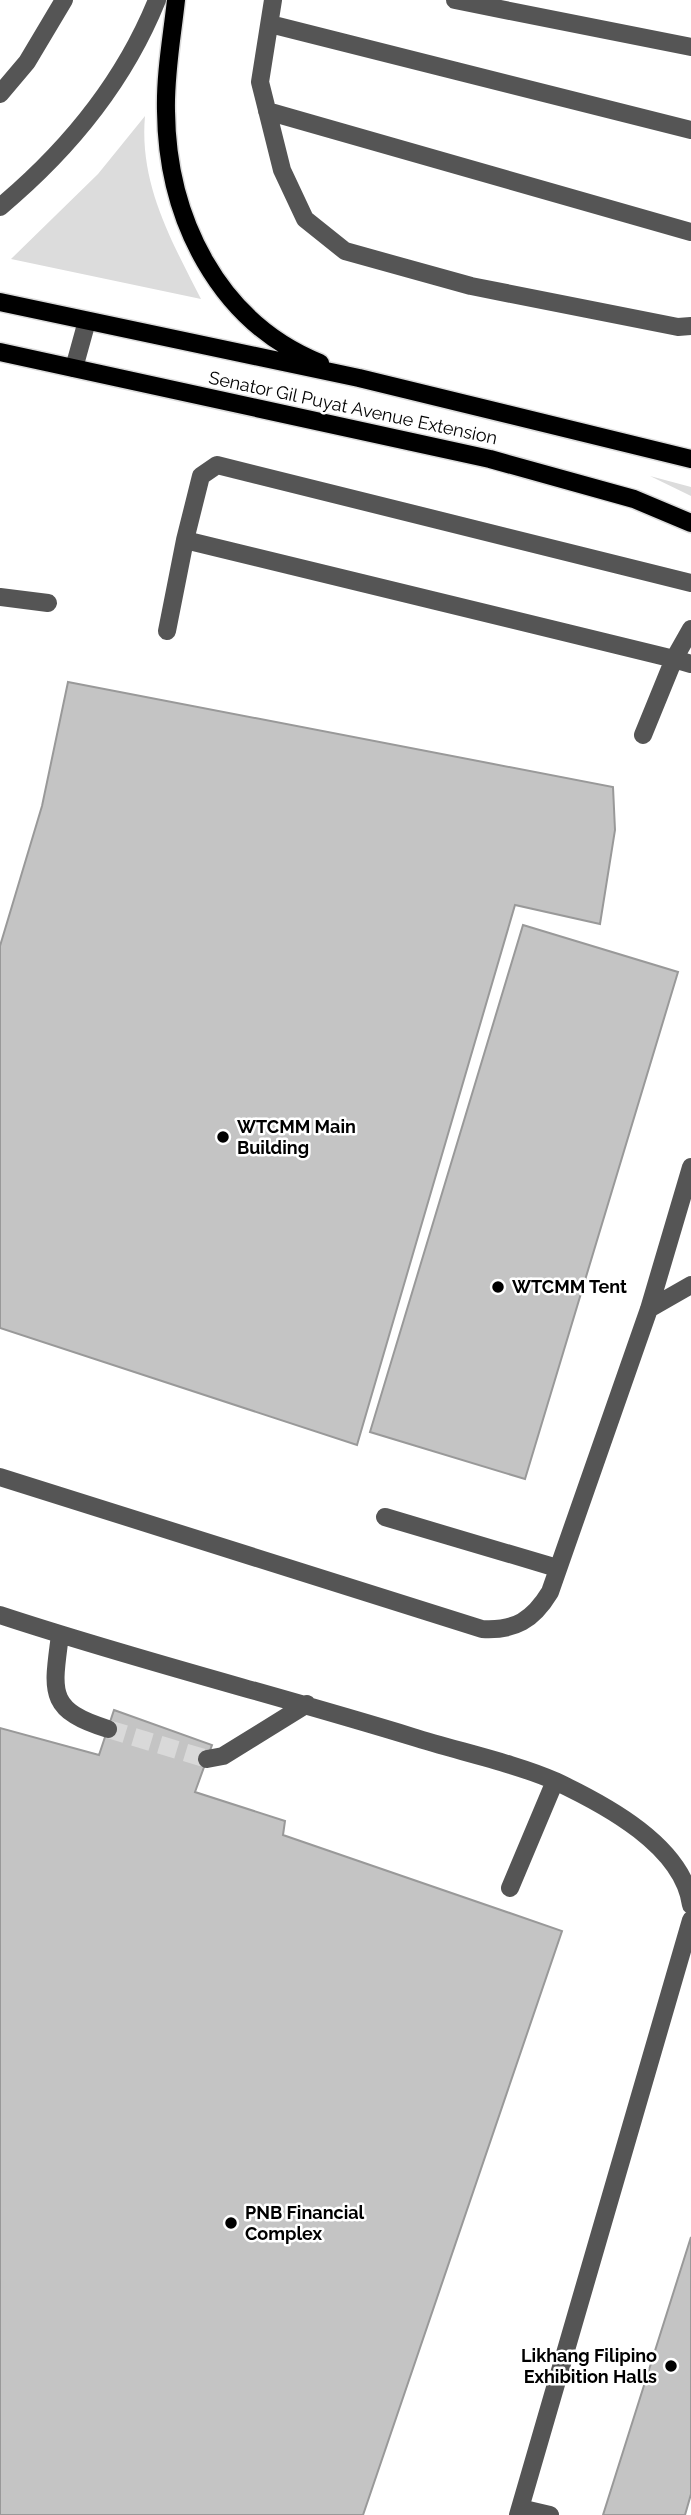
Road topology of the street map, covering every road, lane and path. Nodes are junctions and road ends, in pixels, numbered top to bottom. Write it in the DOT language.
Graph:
graph roads {
  1 [pos="64,0"];
  2 [pos="156,0"];
  3 [pos="176,0"];
  4 [pos="273,0"];
  5 [pos="455,0"];
  6 [pos="270,24"];
  7 [pos="691,47"];
  8 [pos="0,94"];
  9 [pos="267,111"];
  10 [pos="691,130"];
  11 [pos="0,207"];
  12 [pos="691,232"];
  13 [pos="0,302"];
  14 [pos="87,321"];
  15 [pos="691,326"];
  16 [pos="0,352"];
  17 [pos="74,368"];
  18 [pos="359,378"];
  19 [pos="691,459"];
  20 [pos="691,523"];
  21 [pos="185,540"];
  22 [pos="691,583"];
  23 [pos="0,597"];
  24 [pos="48,603"];
  25 [pos="691,629"];
  26 [pos="167,631"];
  27 [pos="683,662"];
  28 [pos="643,735"];
  29 [pos="691,1167"];
  30 [pos="691,1285"];
  31 [pos="649,1308"];
  32 [pos="0,1477"];
  33 [pos="385,1517"];
  34 [pos="557,1568"];
  35 [pos="0,1615"];
  36 [pos="60,1634"];
  37 [pos="307,1704"];
  38 [pos="108,1729"];
  39 [pos="207,1759"];
  40 [pos="555,1781"];
  41 [pos="510,1888"];
  42 [pos="691,1905"];
  43 [pos="691,1920"];
  44 [pos="519,2511"];
  45 [pos="550,2515"];
  1 -- 8 [label="street"];
  2 -- 11 [label="street"];
  3 -- 18 [label="main road"];
  4 -- 6 [label="street"];
  5 -- 7 [label="street"];
  6 -- 9 [label="street"];
  6 -- 10 [label="street"];
  9 -- 12 [label="street"];
  9 -- 15 [label="street"];
  13 -- 14 [label="main road, Senator Gil Puyat Avenue Extension"];
  14 -- 17 [label="street"];
  14 -- 18 [label="main road, Senator Gil Puyat Avenue Extension"];
  16 -- 17 [label="main road, Senator Gil Puyat Avenue Extension"];
  17 -- 20 [label="main road, Senator Gil Puyat Avenue Extension"];
  18 -- 19 [label="main road, Senator Gil Puyat Avenue Extension"];
  21 -- 22 [label="street"];
  21 -- 26 [label="street"];
  21 -- 27 [label="street"];
  23 -- 24 [label="street"];
  25 -- 27 [label="street"];
  27 -- 28 [label="street"];
  29 -- 31 [label="street"];
  30 -- 31 [label="street"];
  31 -- 34 [label="street"];
  32 -- 34 [label="street"];
  33 -- 34 [label="street"];
  35 -- 36 [label="street"];
  36 -- 37 [label="street"];
  36 -- 38 [label="street"];
  37 -- 39 [label="street"];
  37 -- 40 [label="street"];
  40 -- 41 [label="street"];
  40 -- 42 [label="street"];
  43 -- 44 [label="street"];
  44 -- 45 [label="street"];
}
